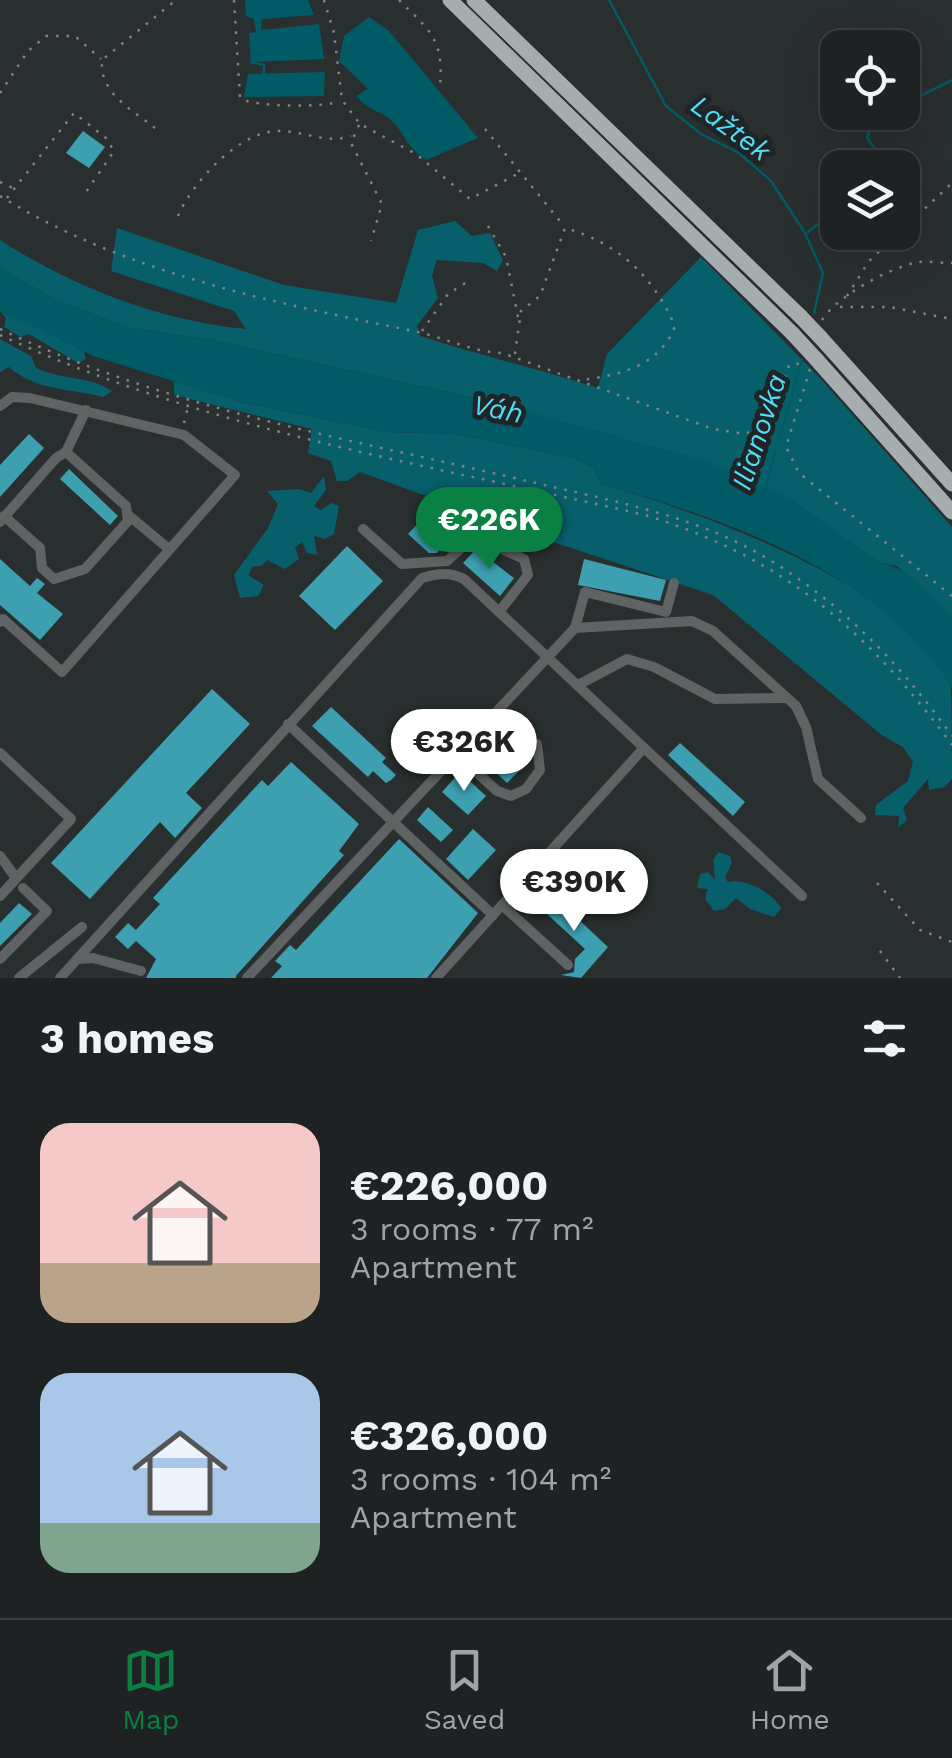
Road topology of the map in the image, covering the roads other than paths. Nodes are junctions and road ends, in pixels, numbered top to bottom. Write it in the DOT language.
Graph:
graph roads {
  1 [pos="450,0"];
  2 [pos="474,0"];
  3 [pos="0,406"];
  4 [pos="86,410"];
  5 [pos="66,452"];
  6 [pos="952,484"];
  7 [pos="952,512"];
  8 [pos="127,514"];
  9 [pos="2,519"];
  10 [pos="363,530"];
  11 [pos="169,549"];
  12 [pos="674,583"];
  13 [pos="499,612"];
  14 [pos="0,622"];
  15 [pos="575,628"];
  16 [pos="548,656"];
  17 [pos="578,685"];
  18 [pos="787,698"];
  19 [pos="288,724"];
  20 [pos="537,744"];
  21 [pos="642,750"];
  22 [pos="0,753"];
  23 [pos="456,753"];
  24 [pos="861,818"];
  25 [pos="392,821"];
  26 [pos="0,856"];
  27 [pos="20,883"];
  28 [pos="0,896"];
  29 [pos="802,896"];
  30 [pos="502,904"];
  31 [pos="493,915"];
  32 [pos="82,927"];
  33 [pos="0,960"];
  34 [pos="77,960"];
  35 [pos="568,965"];
  36 [pos="141,971"];
  37 [pos="20,978"];
  38 [pos="60,978"];
  39 [pos="247,978"];
  40 [pos="436,978"];
  1 -- 7 [label="highway, bridge"];
  2 -- 6 [label="highway, bridge"];
  3 -- 4 [label="lane"];
  4 -- 5 [label="lane"];
  4 -- 11 [label="lane"];
  5 -- 8 [label="lane"];
  5 -- 9 [label="lane"];
  8 -- 9 [label="lane"];
  8 -- 11 [label="lane"];
  10 -- 13 [label="lane"];
  11 -- 14 [label="lane"];
  12 -- 15 [label="lane"];
  13 -- 16 [label="lane"];
  13 -- 19 [label="lane"];
  15 -- 16 [label="lane"];
  15 -- 18 [label="lane"];
  16 -- 17 [label="lane"];
  16 -- 23 [label="lane"];
  17 -- 18 [label="lane"];
  17 -- 21 [label="lane"];
  18 -- 24 [label="lane"];
  19 -- 25 [label="lane"];
  19 -- 34 [label="lane"];
  20 -- 23 [label="lane"];
  21 -- 29 [label="lane"];
  21 -- 30 [label="lane"];
  22 -- 27 [label="lane"];
  23 -- 25 [label="lane"];
  25 -- 31 [label="lane"];
  25 -- 39 [label="lane"];
  26 -- 27 [label="lane"];
  27 -- 28 [label="lane"];
  27 -- 33 [label="lane"];
  30 -- 31 [label="lane"];
  30 -- 35 [label="lane"];
  31 -- 40 [label="lane"];
  32 -- 37 [label="lane"];
  34 -- 36 [label="lane"];
  34 -- 38 [label="lane"];
}
